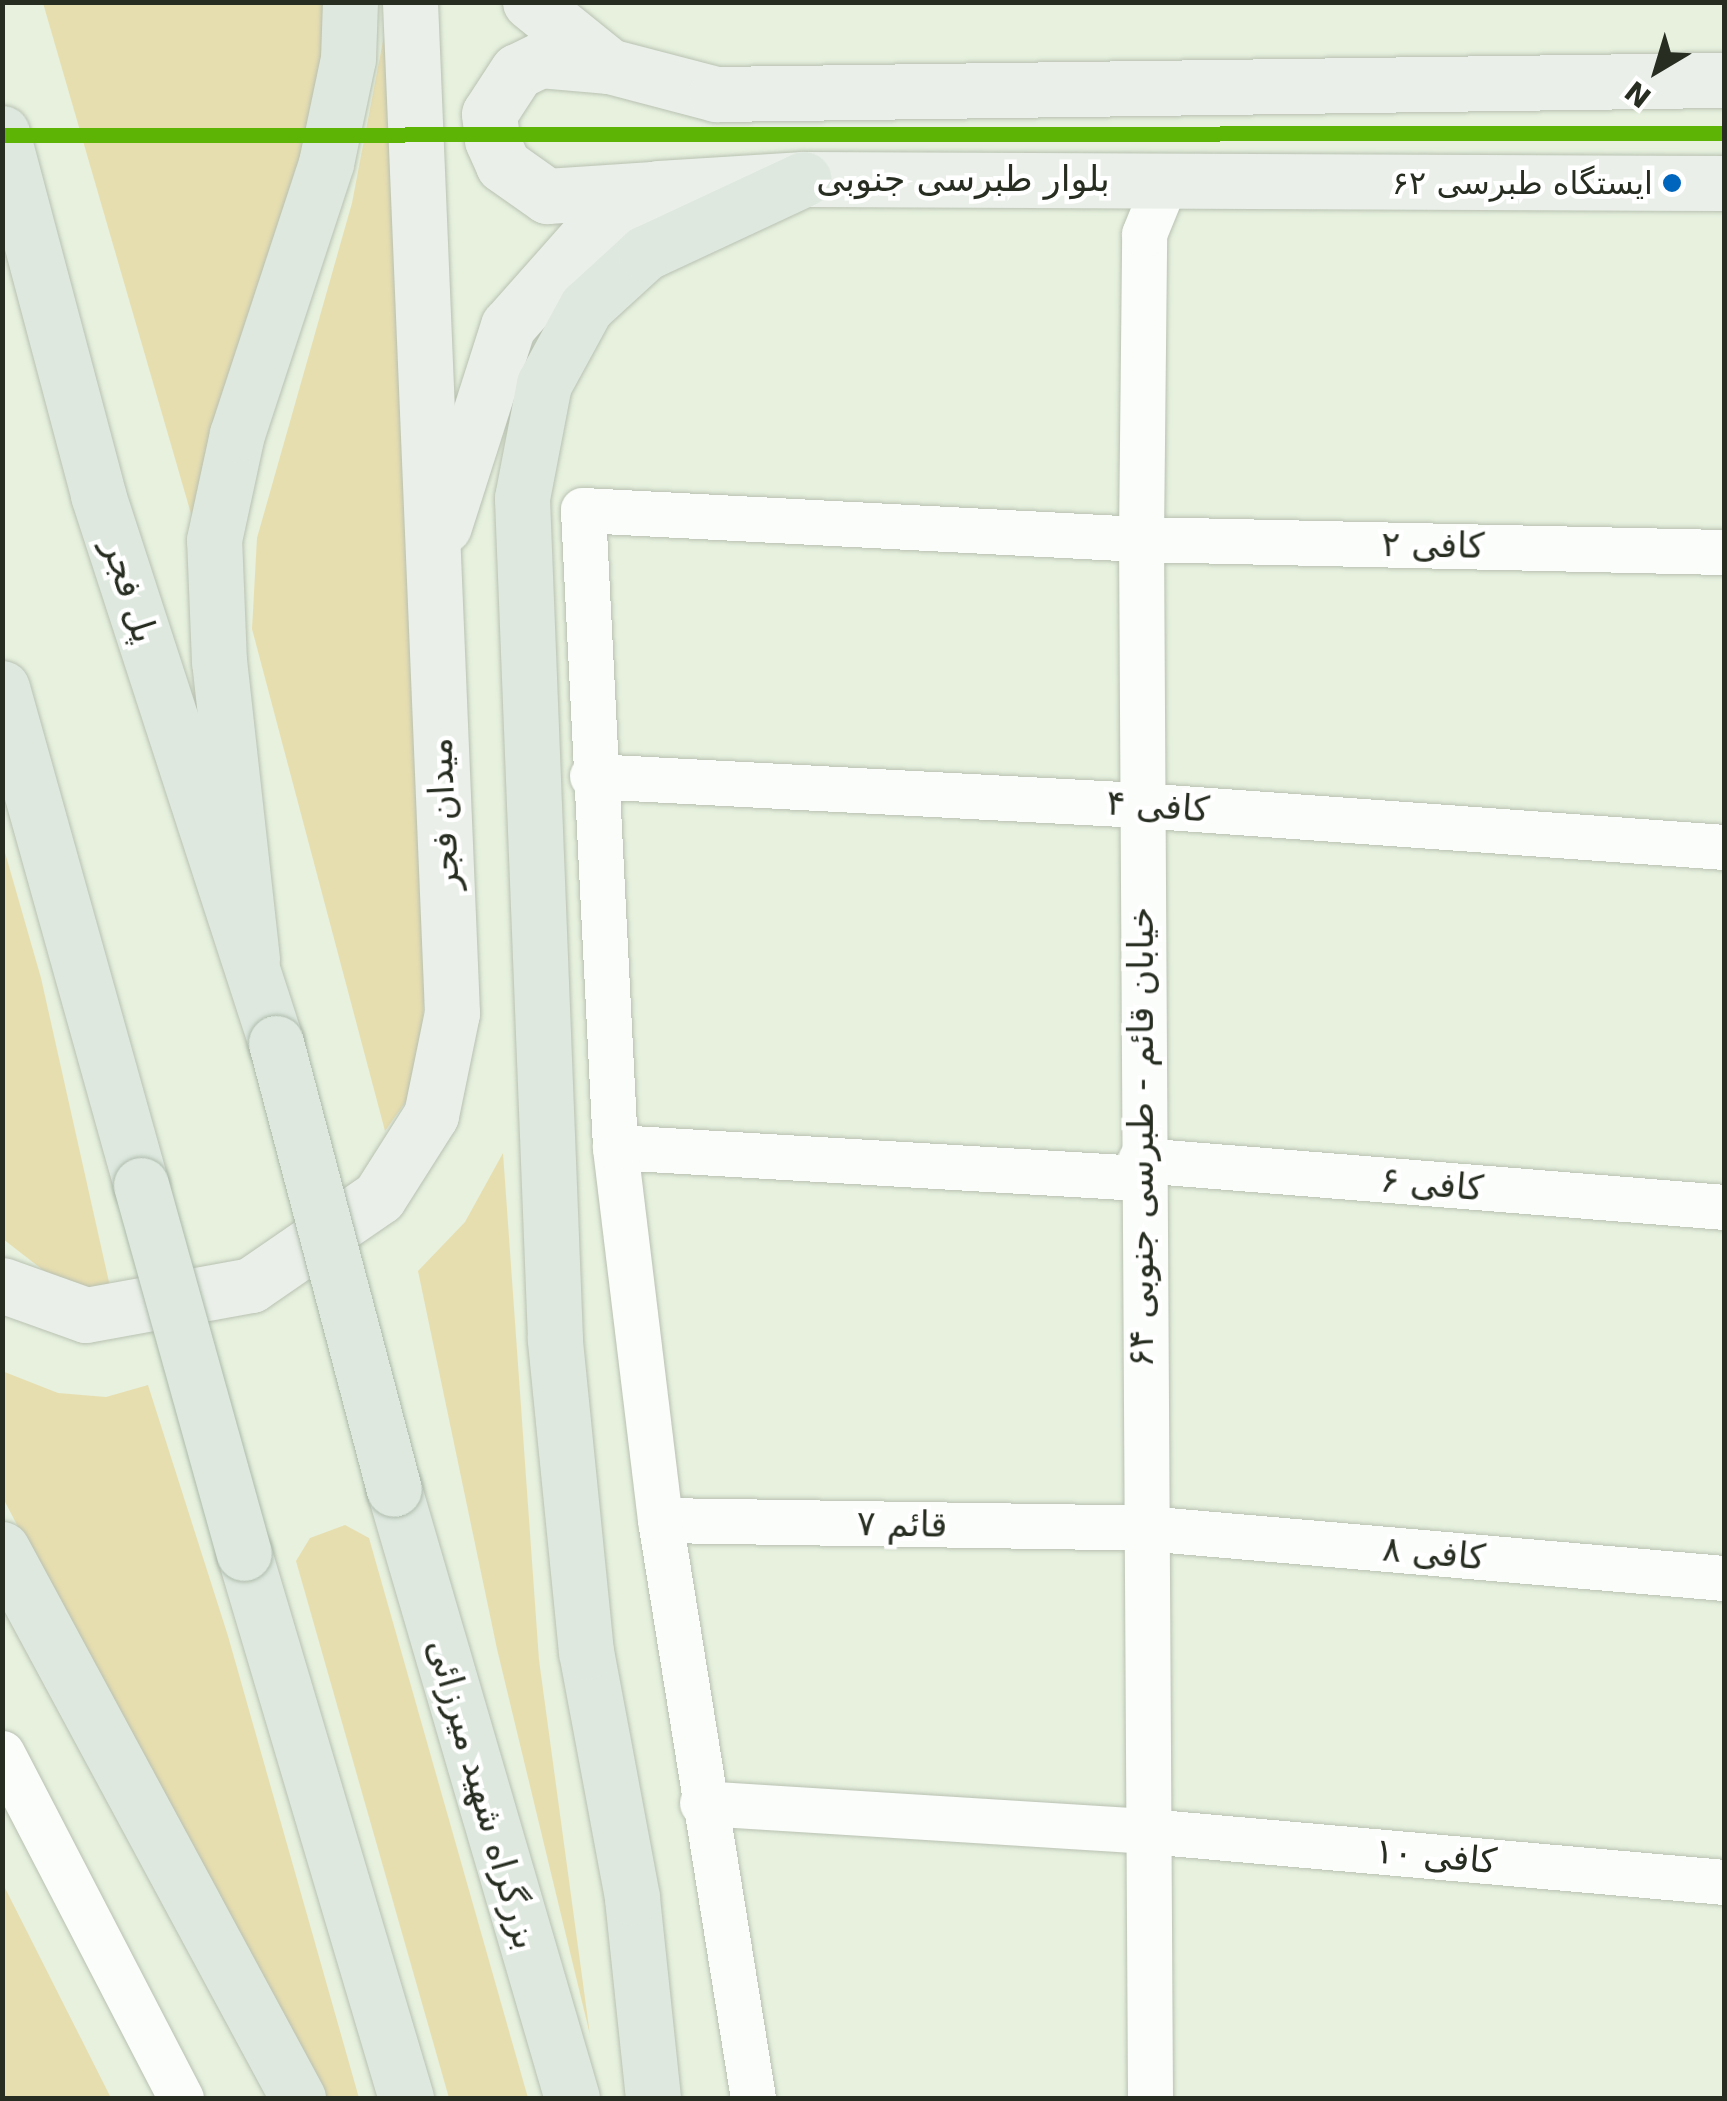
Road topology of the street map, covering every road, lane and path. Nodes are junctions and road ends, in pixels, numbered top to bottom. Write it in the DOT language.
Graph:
graph roads {
  1 [pos="350,2"];
  2 [pos="410,2"];
  3 [pos="530,2"];
  4 [pos="609,66"];
  5 [pos="1724,80"];
  6 [pos="2,134"];
  7 [pos="804,179"];
  8 [pos="1166,180"];
  9 [pos="1724,183"];
  10 [pos="659,188"];
  11 [pos="1141,539"];
  12 [pos="1724,552"];
  13 [pos="432,562"];
  14 [pos="2,688"];
  15 [pos="592,776"];
  16 [pos="1140,804"];
  17 [pos="1724,847"];
  18 [pos="252,959"];
  19 [pos="276,1043"];
  20 [pos="615,1147"];
  21 [pos="1140,1169"];
  22 [pos="1724,1207"];
  23 [pos="2,1285"];
  24 [pos="660,1520"];
  25 [pos="1144,1528"];
  26 [pos="2,1549"];
  27 [pos="1724,1578"];
  28 [pos="2,1753"];
  29 [pos="702,1803"];
  30 [pos="1147,1831"];
  31 [pos="1724,1882"];
  32 [pos="181,2098"];
  33 [pos="298,2098"];
  34 [pos="406,2098"];
  35 [pos="572,2098"];
  36 [pos="653,2098"];
  37 [pos="753,2098"];
  38 [pos="1150,2098"];
  1 -- 18 [label="highway"];
  2 -- 13 [label="main road, میدان فجر"];
  3 -- 4 [label="main road"];
  4 -- 5 [label="main road"];
  4 -- 10 [label="main road"];
  6 -- 18 [label="highway, پل فجر"];
  7 -- 8 [label="main road, بلوار طبرسی جنوبی"];
  7 -- 10 [label="main road, بلوار طبرسی جنوبی"];
  7 -- 36 [label="highway"];
  8 -- 9 [label="main road, بلوار طبرسی جنوبی"];
  8 -- 11 [label="street, خیابان قائم - طبرسی جنوبی ۶۴"];
  10 -- 13 [label="main road, بلوار طبرسی جنوبی"];
  11 -- 12 [label="street, کافی ۲"];
  11 -- 15 [label="street, کافی ۲"];
  11 -- 16 [label="street, خیابان قائم - طبرسی جنوبی ۶۴"];
  13 -- 23 [label="main road, میدان فجر"];
  14 -- 34 [label="highway, bridge"];
  15 -- 16 [label="street, کافی ۴"];
  15 -- 20 [label="street"];
  16 -- 17 [label="street, کافی ۴"];
  16 -- 21 [label="street, خیابان قائم - طبرسی جنوبی ۶۴"];
  18 -- 19 [label="highway, پل فجر"];
  19 -- 35 [label="highway, بزرگراه شهید میرزائی, bridge"];
  20 -- 21 [label="street, کافی ۶"];
  20 -- 24 [label="street"];
  21 -- 22 [label="street, کافی ۶"];
  21 -- 25 [label="street, خیابان قائم - طبرسی جنوبی ۶۴"];
  24 -- 25 [label="street, قائم ۷"];
  24 -- 29 [label="street"];
  25 -- 27 [label="street, کافی ۸"];
  25 -- 30 [label="street, خیابان قائم - طبرسی جنوبی ۶۴"];
  26 -- 33 [label="highway"];
  28 -- 32 [label="street"];
  29 -- 30 [label="street, کافی ۱۰"];
  29 -- 37 [label="street"];
  30 -- 31 [label="street, کافی ۱۰"];
  30 -- 38 [label="street, خیابان قائم - طبرسی جنوبی ۶۴"];
}
